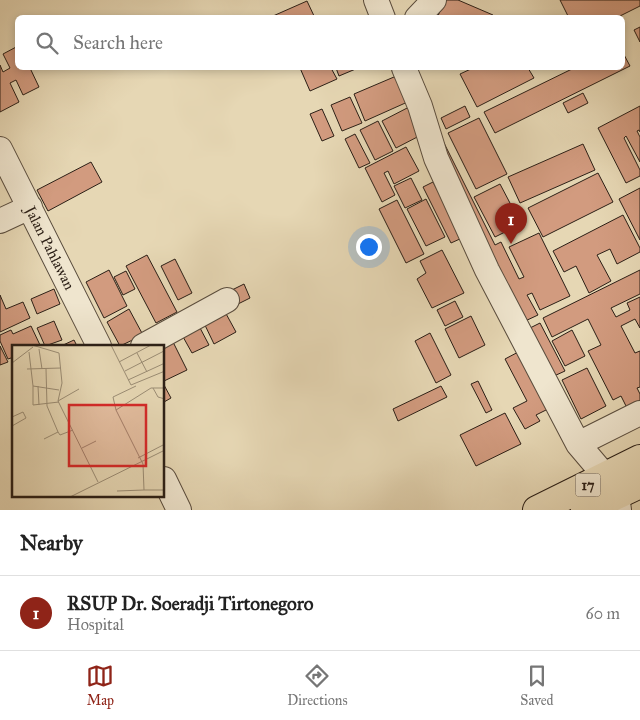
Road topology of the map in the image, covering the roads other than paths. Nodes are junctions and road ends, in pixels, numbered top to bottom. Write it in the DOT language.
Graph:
graph roads {
  1 [pos="376,0"];
  2 [pos="434,0"];
  3 [pos="382,15"];
  4 [pos="420,15"];
  5 [pos="405,70"];
  6 [pos="0,149"];
  7 [pos="30,207"];
  8 [pos="0,221"];
  9 [pos="227,300"];
  10 [pos="99,345"];
  11 [pos="145,345"];
  12 [pos="640,412"];
  13 [pos="578,444"];
  14 [pos="640,459"];
  15 [pos="165,480"];
  16 [pos="620,491"];
  17 [pos="179,510"];
  18 [pos="536,510"];
  19 [pos="585,510"];
  1 -- 3 [label="street"];
  2 -- 4 [label="street"];
  5 -- 13 [label="street"];
  6 -- 7 [label="street, Jalan Pahlawan"];
  7 -- 8 [label="street"];
  7 -- 10 [label="street, Jalan Pahlawan"];
  9 -- 11 [label="street"];
  12 -- 13 [label="street"];
  13 -- 16 [label="street"];
  14 -- 16 [label="highway, 17"];
  15 -- 17 [label="street"];
  16 -- 18 [label="highway, 17"];
  16 -- 19 [label="highway, 17"];
}
